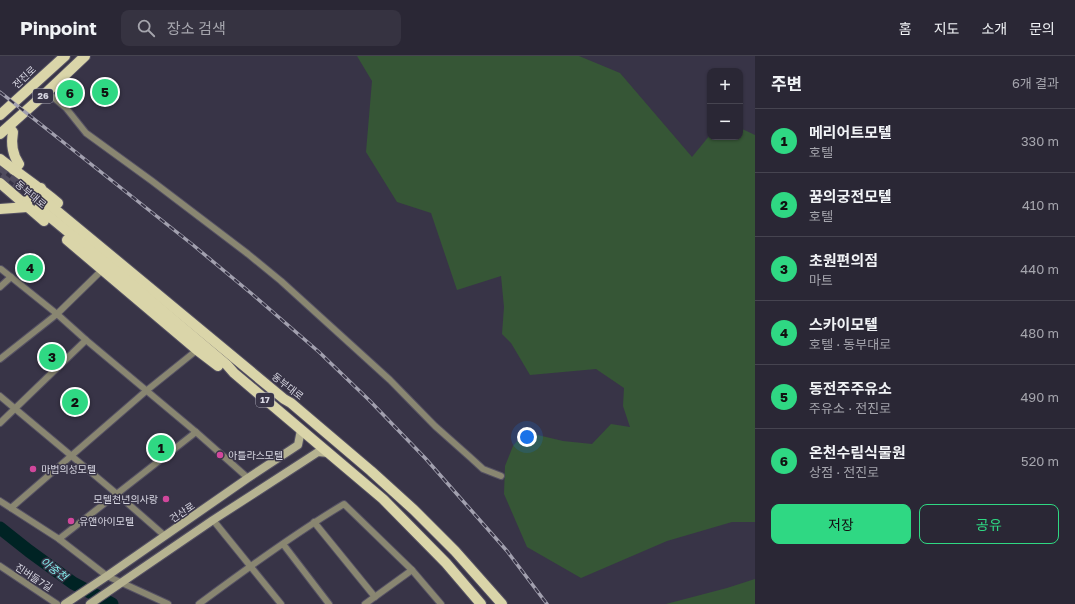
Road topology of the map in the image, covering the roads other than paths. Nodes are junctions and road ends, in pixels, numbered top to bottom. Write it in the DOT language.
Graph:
graph roads {
  1 [pos="65,56"];
  2 [pos="85,56"];
  3 [pos="48,92"];
  4 [pos="0,115"];
  5 [pos="9,127"];
  6 [pos="0,134"];
  7 [pos="0,159"];
  8 [pos="14,170"];
  9 [pos="0,183"];
  10 [pos="40,188"];
  11 [pos="27,207"];
  12 [pos="0,209"];
  13 [pos="0,269"];
  14 [pos="103,269"];
  15 [pos="11,277"];
  16 [pos="0,287"];
  17 [pos="57,314"];
  18 [pos="86,340"];
  19 [pos="197,350"];
  20 [pos="0,359"];
  21 [pos="234,373"];
  22 [pos="146,391"];
  23 [pos="0,396"];
  24 [pos="291,403"];
  25 [pos="15,409"];
  26 [pos="0,423"];
  27 [pos="301,430"];
  28 [pos="196,432"];
  29 [pos="328,453"];
  30 [pos="71,456"];
  31 [pos="500,476"];
  32 [pos="248,478"];
  33 [pos="117,494"];
  34 [pos="0,501"];
  35 [pos="11,508"];
  36 [pos="213,520"];
  37 [pos="314,522"];
  38 [pos="165,536"];
  39 [pos="59,539"];
  40 [pos="283,544"];
  41 [pos="0,566"];
  42 [pos="250,567"];
  43 [pos="412,570"];
  44 [pos="104,578"];
  45 [pos="121,583"];
  46 [pos="375,597"];
  47 [pos="66,603"];
  48 [pos="438,603"];
  49 [pos="57,604"];
  50 [pos="90,604"];
  51 [pos="168,604"];
  52 [pos="199,604"];
  53 [pos="281,604"];
  54 [pos="330,604"];
  55 [pos="365,604"];
  56 [pos="481,604"];
  57 [pos="502,604"];
  1 -- 4 [label="main road, 전진로 / 26"];
  2 -- 3 [label="main road, 26"];
  3 -- 5 [label="main road, 26"];
  3 -- 31 [label="street"];
  5 -- 6 [label="main road, 26"];
  5 -- 8 [label="main road"];
  7 -- 8 [label="main road"];
  8 -- 10 [label="main road"];
  9 -- 11 [label="main road, 동부대로"];
  10 -- 11 [label="main road"];
  10 -- 24 [label="main road"];
  11 -- 12 [label="main road"];
  11 -- 14 [label="main road, 동부대로"];
  13 -- 15 [label="street"];
  14 -- 17 [label="street"];
  14 -- 19 [label="main road, 동부대로"];
  15 -- 16 [label="street"];
  15 -- 17 [label="street"];
  17 -- 18 [label="street"];
  17 -- 20 [label="street"];
  18 -- 22 [label="street"];
  18 -- 25 [label="street"];
  19 -- 21 [label="main road, 동부대로"];
  19 -- 22 [label="street"];
  21 -- 24 [label="main road, 동부대로 / 17"];
  21 -- 27 [label="main road, 동부대로 / 17"];
  22 -- 28 [label="street"];
  22 -- 30 [label="street"];
  23 -- 25 [label="street"];
  24 -- 57 [label="main road, 동부대로 / 17"];
  25 -- 26 [label="street"];
  25 -- 30 [label="street"];
  27 -- 29 [label="main road, 동부대로 / 17"];
  27 -- 32 [label="street, 건산로"];
  28 -- 32 [label="street"];
  28 -- 33 [label="street"];
  29 -- 36 [label="street"];
  29 -- 56 [label="main road, 동부대로 / 17"];
  30 -- 33 [label="street"];
  30 -- 35 [label="street"];
  32 -- 38 [label="street, 건산로"];
  33 -- 38 [label="street"];
  33 -- 39 [label="street"];
  34 -- 35 [label="street"];
  35 -- 39 [label="street"];
  36 -- 42 [label="street"];
  36 -- 45 [label="street"];
  37 -- 40 [label="street"];
  37 -- 43 [label="street"];
  37 -- 46 [label="street"];
  38 -- 44 [label="street, 건산로"];
  39 -- 44 [label="street"];
  40 -- 42 [label="street"];
  40 -- 54 [label="street"];
  41 -- 49 [label="street, 진버들7길"];
  42 -- 52 [label="street"];
  42 -- 53 [label="street"];
  43 -- 46 [label="street"];
  43 -- 48 [label="street"];
  44 -- 45 [label="street"];
  44 -- 47 [label="street, 건산로"];
  45 -- 50 [label="street"];
  45 -- 51 [label="street"];
  46 -- 55 [label="street"];
}
